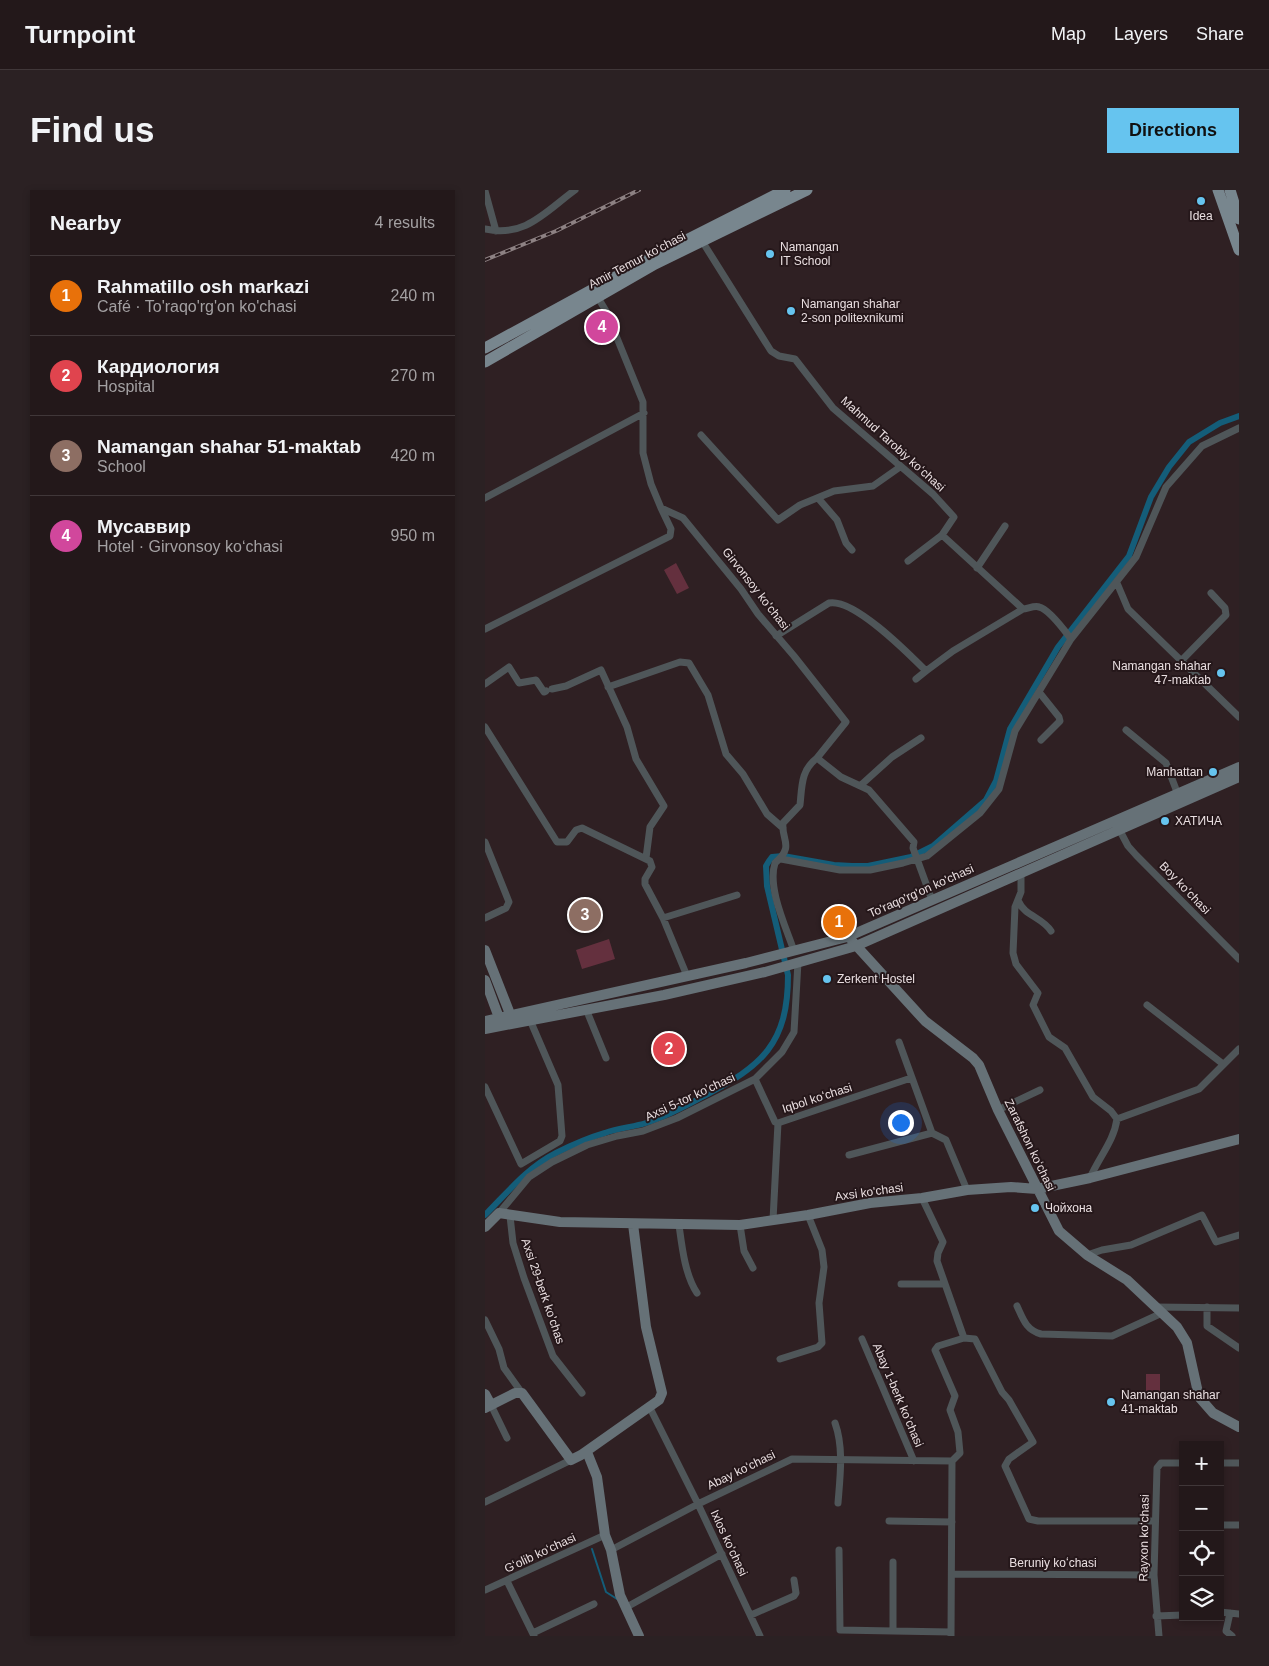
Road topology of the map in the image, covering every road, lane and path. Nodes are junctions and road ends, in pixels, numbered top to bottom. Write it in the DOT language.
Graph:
graph roads {
  1 [pos="485,190"];
  2 [pos="575,190"];
  3 [pos="785,190"];
  4 [pos="807,190"];
  5 [pos="1218,190"];
  6 [pos="1230,190"];
  7 [pos="1239,219"];
  8 [pos="485,229"];
  9 [pos="496,231"];
  10 [pos="702,241"];
  11 [pos="1239,250"];
  12 [pos="597,296"];
  13 [pos="520,328"];
  14 [pos="527,339"];
  15 [pos="485,348"];
  16 [pos="485,362"];
  17 [pos="644,413"];
  18 [pos="1239,428"];
  19 [pos="701,435"];
  20 [pos="900,467"];
  21 [pos="485,498"];
  22 [pos="818,498"];
  23 [pos="661,508"];
  24 [pos="1005,526"];
  25 [pos="942,536"];
  26 [pos="852,550"];
  27 [pos="907,561"];
  28 [pos="977,568"];
  29 [pos="1117,583"];
  30 [pos="1211,593"];
  31 [pos="1023,609"];
  32 [pos="485,628"];
  33 [pos="776,636"];
  34 [pos="1070,639"];
  35 [pos="1182,660"];
  36 [pos="926,671"];
  37 [pos="915,679"];
  38 [pos="485,684"];
  39 [pos="608,687"];
  40 [pos="1039,692"];
  41 [pos="1239,718"];
  42 [pos="485,727"];
  43 [pos="1127,730"];
  44 [pos="921,738"];
  45 [pos="1041,740"];
  46 [pos="817,758"];
  47 [pos="1239,767"];
  48 [pos="1239,777"];
  49 [pos="861,785"];
  50 [pos="1177,792"];
  51 [pos="783,828"];
  52 [pos="1119,829"];
  53 [pos="485,842"];
  54 [pos="916,857"];
  55 [pos="646,858"];
  56 [pos="781,860"];
  57 [pos="1021,873"];
  58 [pos="737,895"];
  59 [pos="932,900"];
  60 [pos="1019,902"];
  61 [pos="485,918"];
  62 [pos="663,918"];
  63 [pos="1051,931"];
  64 [pos="847,937"];
  65 [pos="856,946"];
  66 [pos="485,950"];
  67 [pos="794,951"];
  68 [pos="1239,959"];
  69 [pos="798,963"];
  70 [pos="687,976"];
  71 [pos="485,980"];
  72 [pos="1147,1005"];
  73 [pos="586,1009"];
  74 [pos="511,1019"];
  75 [pos="530,1020"];
  76 [pos="485,1021"];
  77 [pos="500,1021"];
  78 [pos="485,1029"];
  79 [pos="899,1042"];
  80 [pos="1239,1049"];
  81 [pos="606,1058"];
  82 [pos="1223,1064"];
  83 [pos="911,1078"];
  84 [pos="755,1079"];
  85 [pos="485,1087"];
  86 [pos="1040,1090"];
  87 [pos="998,1110"];
  88 [pos="1117,1119"];
  89 [pos="779,1123"];
  90 [pos="932,1133"];
  91 [pos="1239,1139"];
  92 [pos="849,1155"];
  93 [pos="1090,1178"];
  94 [pos="1037,1189"];
  95 [pos="967,1190"];
  96 [pos="922,1198"];
  97 [pos="499,1213"];
  98 [pos="510,1216"];
  99 [pos="808,1216"];
  100 [pos="773,1220"];
  101 [pos="633,1224"];
  102 [pos="679,1225"];
  103 [pos="741,1225"];
  104 [pos="485,1226"];
  105 [pos="1239,1235"];
  106 [pos="1087,1255"];
  107 [pos="753,1268"];
  108 [pos="901,1284"];
  109 [pos="945,1284"];
  110 [pos="697,1294"];
  111 [pos="1017,1306"];
  112 [pos="1207,1307"];
  113 [pos="1239,1308"];
  114 [pos="1159,1310"];
  115 [pos="485,1320"];
  116 [pos="964,1338"];
  117 [pos="862,1339"];
  118 [pos="1239,1348"];
  119 [pos="780,1359"];
  120 [pos="522,1393"];
  121 [pos="582,1393"];
  122 [pos="485,1394"];
  123 [pos="649,1406"];
  124 [pos="488,1407"];
  125 [pos="835,1422"];
  126 [pos="1239,1427"];
  127 [pos="507,1438"];
  128 [pos="587,1452"];
  129 [pos="571,1460"];
  130 [pos="841,1460"];
  131 [pos="913,1460"];
  132 [pos="952,1461"];
  133 [pos="1179,1463"];
  134 [pos="1224,1463"];
  135 [pos="1239,1463"];
  136 [pos="485,1502"];
  137 [pos="698,1504"];
  138 [pos="838,1504"];
  139 [pos="889,1521"];
  140 [pos="1154,1521"];
  141 [pos="952,1522"];
  142 [pos="1224,1525"];
  143 [pos="1239,1525"];
  144 [pos="605,1535"];
  145 [pos="611,1550"];
  146 [pos="839,1550"];
  147 [pos="722,1554"];
  148 [pos="893,1562"];
  149 [pos="952,1574"];
  150 [pos="1154,1575"];
  151 [pos="794,1580"];
  152 [pos="507,1581"];
  153 [pos="485,1590"];
  154 [pos="594,1604"];
  155 [pos="625,1608"];
  156 [pos="1224,1612"];
  157 [pos="1230,1613"];
  158 [pos="1239,1614"];
  159 [pos="1179,1615"];
  160 [pos="751,1616"];
  161 [pos="1156,1616"];
  162 [pos="893,1631"];
  163 [pos="534,1634"];
  164 [pos="951,1634"];
  165 [pos="639,1636"];
  166 [pos="760,1636"];
  167 [pos="1159,1636"];
  168 [pos="1231,1636"];
  1 -- 9 [label="street"];
  2 -- 9 [label="street"];
  3 -- 13 [label="main road, Amir Temur koʻchasi"];
  4 -- 10 [label="main road, Amir Temur koʻchasi"];
  5 -- 11 [label="main road"];
  6 -- 7 [label="main road"];
  8 -- 9 [label="street"];
  10 -- 12 [label="main road, Amir Temur koʻchasi"];
  10 -- 20 [label="street, Mahmud Tarobiy koʻchasi"];
  12 -- 14 [label="main road, Amir Temur koʻchasi"];
  12 -- 17 [label="street"];
  13 -- 14 [label="main road"];
  13 -- 15 [label="main road, Amir Temur koʻchasi"];
  14 -- 16 [label="main road, Amir Temur koʻchasi"];
  17 -- 21 [label="street"];
  17 -- 23 [label="street"];
  18 -- 29 [label="street"];
  19 -- 22 [label="street"];
  20 -- 22 [label="street"];
  20 -- 25 [label="street, Mahmud Tarobiy koʻchasi"];
  22 -- 26 [label="street"];
  23 -- 32 [label="street"];
  23 -- 33 [label="street, Girvonsoy koʻchasi"];
  24 -- 28 [label="street"];
  25 -- 27 [label="street"];
  25 -- 28 [label="street"];
  28 -- 31 [label="street"];
  29 -- 34 [label="street"];
  29 -- 35 [label="street"];
  30 -- 35 [label="street"];
  31 -- 34 [label="street"];
  31 -- 36 [label="street"];
  33 -- 36 [label="street"];
  33 -- 46 [label="street, Girvonsoy koʻchasi"];
  34 -- 40 [label="street"];
  35 -- 41 [label="street"];
  36 -- 37 [label="street"];
  38 -- 39 [label="street"];
  39 -- 51 [label="street"];
  39 -- 55 [label="street"];
  40 -- 45 [label="street"];
  40 -- 54 [label="street"];
  42 -- 55 [label="street"];
  43 -- 50 [label="street"];
  44 -- 49 [label="street"];
  46 -- 49 [label="street"];
  46 -- 51 [label="street"];
  47 -- 50 [label="street, To'raqo'rg'on ko'chasi"];
  48 -- 52 [label="street, To'raqo'rg'on ko'chasi"];
  49 -- 54 [label="street"];
  50 -- 59 [label="street, To'raqo'rg'on ko'chasi"];
  51 -- 56 [label="street"];
  52 -- 57 [label="street, To'raqo'rg'on ko'chasi"];
  52 -- 68 [label="street, Boy koʻchasi"];
  53 -- 61 [label="street"];
  54 -- 56 [label="street"];
  54 -- 59 [label="street"];
  55 -- 62 [label="street"];
  56 -- 67 [label="street"];
  57 -- 60 [label="street"];
  57 -- 65 [label="street, To'raqo'rg'on ko'chasi"];
  58 -- 62 [label="street"];
  59 -- 64 [label="street, To'raqo'rg'on ko'chasi"];
  60 -- 63 [label="street"];
  60 -- 88 [label="street"];
  62 -- 70 [label="street"];
  64 -- 65 [label="street, Zarafshon koʻchasi"];
  64 -- 67 [label="street, To'raqo'rg'on ko'chasi"];
  65 -- 69 [label="street, To'raqo'rg'on ko'chasi"];
  65 -- 87 [label="street, Zarafshon koʻchasi"];
  66 -- 74 [label="street"];
  67 -- 70 [label="street, To'raqo'rg'on ko'chasi"];
  69 -- 73 [label="street, To'raqo'rg'on ko'chasi"];
  69 -- 84 [label="street, Аxsi 5-tor koʼchasi"];
  70 -- 74 [label="street, To'raqo'rg'on ko'chasi"];
  71 -- 77 [label="street"];
  72 -- 82 [label="street"];
  73 -- 75 [label="street, To'raqo'rg'on ko'chasi"];
  73 -- 81 [label="street"];
  74 -- 75 [label="street, To'raqo'rg'on ko'chasi"];
  74 -- 77 [label="street"];
  75 -- 85 [label="street"];
  76 -- 77 [label="street"];
  77 -- 78 [label="street"];
  79 -- 83 [label="street"];
  80 -- 82 [label="street"];
  82 -- 88 [label="street"];
  83 -- 89 [label="street, Iqbol koʻchasi"];
  83 -- 90 [label="street"];
  84 -- 89 [label="street, Iqbol koʻchasi"];
  84 -- 97 [label="street, Аxsi 5-tor koʼchasi"];
  86 -- 87 [label="street"];
  87 -- 94 [label="street, Zarafshon koʻchasi"];
  88 -- 93 [label="street"];
  89 -- 100 [label="street"];
  90 -- 92 [label="street"];
  90 -- 95 [label="street"];
  91 -- 93 [label="street, Axsi ko'chasi"];
  93 -- 94 [label="street, Axsi ko'chasi"];
  94 -- 95 [label="street, Axsi ko'chasi"];
  94 -- 106 [label="street, Zarafshon koʻchasi"];
  95 -- 96 [label="street, Axsi ko'chasi"];
  96 -- 99 [label="street, Axsi ko'chasi"];
  96 -- 109 [label="street"];
  97 -- 98 [label="street, Axsi ko'chasi"];
  97 -- 104 [label="street"];
  98 -- 101 [label="street, Axsi ko'chasi"];
  98 -- 121 [label="street, Аxsi 29-berk koʼchas"];
  99 -- 100 [label="street, Axsi ko'chasi"];
  99 -- 119 [label="street"];
  100 -- 103 [label="street, Axsi ko'chasi"];
  101 -- 102 [label="street, Axsi ko'chasi"];
  101 -- 123 [label="street"];
  102 -- 103 [label="street, Axsi ko'chasi"];
  102 -- 110 [label="street"];
  103 -- 107 [label="street"];
  105 -- 106 [label="street"];
  106 -- 114 [label="street, Zarafshon koʻchasi"];
  108 -- 109 [label="street"];
  109 -- 116 [label="street"];
  111 -- 114 [label="street"];
  112 -- 113 [label="street"];
  112 -- 114 [label="street"];
  112 -- 118 [label="street"];
  114 -- 126 [label="street, Zarafshon koʻchasi"];
  115 -- 120 [label="street"];
  116 -- 132 [label="street"];
  116 -- 140 [label="street"];
  117 -- 131 [label="street, Аbay 1-berk koʼchasi"];
  120 -- 124 [label="street"];
  120 -- 129 [label="street"];
  122 -- 124 [label="street"];
  123 -- 128 [label="street"];
  123 -- 137 [label="street, Ixlos koʻchasi"];
  124 -- 127 [label="street"];
  125 -- 130 [label="street"];
  128 -- 129 [label="street"];
  128 -- 144 [label="street"];
  129 -- 136 [label="street"];
  130 -- 131 [label="street, Abay koʻchasi"];
  130 -- 137 [label="street, Abay koʻchasi"];
  130 -- 138 [label="street"];
  131 -- 132 [label="street, Abay koʻchasi"];
  132 -- 141 [label="street"];
  133 -- 140 [label="street, Rayxon koʻchasi"];
  134 -- 135 [label="street"];
  137 -- 145 [label="street, Abay koʻchasi"];
  137 -- 147 [label="street, Ixlos koʻchasi"];
  139 -- 141 [label="street"];
  140 -- 150 [label="street, Rayxon koʻchasi"];
  141 -- 149 [label="street"];
  142 -- 143 [label="street"];
  144 -- 145 [label="street"];
  144 -- 152 [label="street, Gʻolib koʻchasi"];
  145 -- 155 [label="street"];
  146 -- 162 [label="street"];
  147 -- 155 [label="street"];
  147 -- 160 [label="street, Ixlos koʻchasi"];
  148 -- 162 [label="street"];
  149 -- 150 [label="street, Beruniy koʻchasi"];
  149 -- 164 [label="street"];
  150 -- 161 [label="street, Rayxon koʻchasi"];
  151 -- 160 [label="street"];
  152 -- 153 [label="street, Gʻolib koʻchasi"];
  152 -- 163 [label="street"];
  154 -- 163 [label="street"];
  155 -- 165 [label="street"];
  156 -- 157 [label="street"];
  157 -- 158 [label="street"];
  157 -- 168 [label="street"];
  159 -- 161 [label="street"];
  160 -- 166 [label="street, Ixlos koʻchasi"];
  161 -- 167 [label="street, Rayxon koʻchasi"];
  162 -- 164 [label="street"];
}
